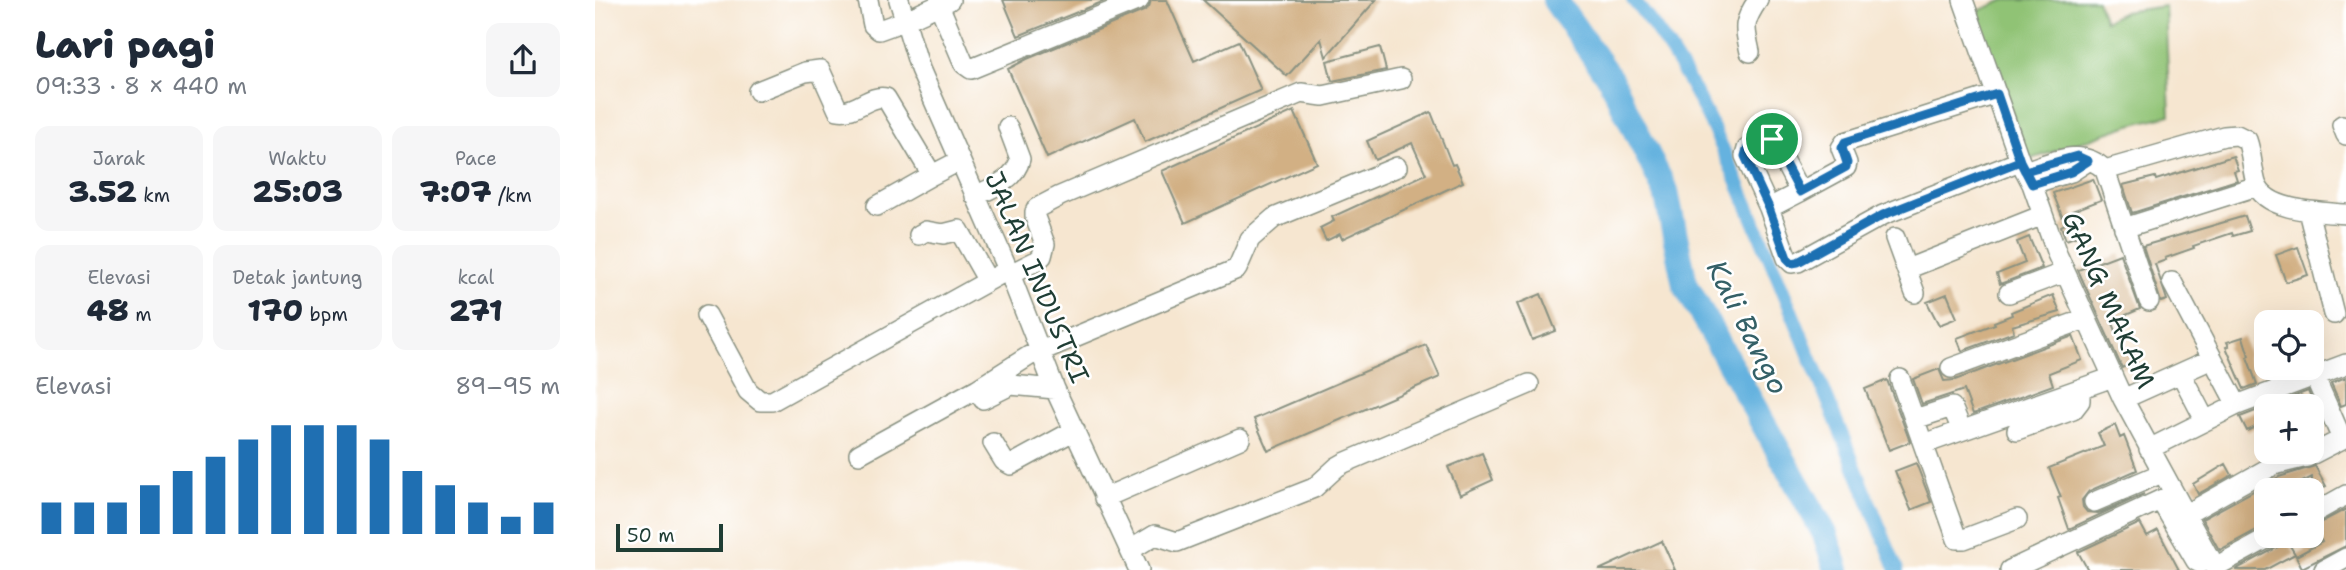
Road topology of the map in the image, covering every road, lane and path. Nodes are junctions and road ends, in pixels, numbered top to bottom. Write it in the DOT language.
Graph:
graph roads {
  1 [pos="868,0"];
  2 [pos="899,0"];
  3 [pos="1139,0"];
  4 [pos="1758,0"];
  5 [pos="1962,0"];
  6 [pos="945,3"];
  7 [pos="904,21"];
  8 [pos="1750,52"];
  9 [pos="1401,79"];
  10 [pos="758,91"];
  11 [pos="1997,94"];
  12 [pos="1008,127"];
  13 [pos="959,161"];
  14 [pos="2096,165"];
  15 [pos="1397,167"];
  16 [pos="2026,172"];
  17 [pos="932,175"];
  18 [pos="2257,186"];
  19 [pos="1800,192"];
  20 [pos="975,196"];
  21 [pos="877,206"];
  22 [pos="1769,208"];
  23 [pos="2308,211"];
  24 [pos="2043,215"];
  25 [pos="2346,215"];
  26 [pos="2124,228"];
  27 [pos="919,235"];
  28 [pos="1895,238"];
  29 [pos="1907,269"];
  30 [pos="1009,272"];
  31 [pos="2065,272"];
  32 [pos="988,281"];
  33 [pos="2172,282"];
  34 [pos="1915,293"];
  35 [pos="2009,293"];
  36 [pos="2149,301"];
  37 [pos="2334,314"];
  38 [pos="707,315"];
  39 [pos="2085,319"];
  40 [pos="1041,351"];
  41 [pos="2212,359"];
  42 [pos="2346,364"];
  43 [pos="1951,368"];
  44 [pos="2324,372"];
  45 [pos="2181,374"];
  46 [pos="2113,377"];
  47 [pos="1900,379"];
  48 [pos="2283,380"];
  49 [pos="2316,380"];
  50 [pos="1529,384"];
  51 [pos="1055,389"];
  52 [pos="2074,391"];
  53 [pos="2123,399"];
  54 [pos="2237,405"];
  55 [pos="1915,419"];
  56 [pos="2205,420"];
  57 [pos="1958,421"];
  58 [pos="1075,430"];
  59 [pos="2017,430"];
  60 [pos="2344,438"];
  61 [pos="1240,439"];
  62 [pos="993,443"];
  63 [pos="1924,444"];
  64 [pos="2149,449"];
  65 [pos="2162,473"];
  66 [pos="2346,495"];
  67 [pos="1104,498"];
  68 [pos="2167,498"];
  69 [pos="2094,502"];
  70 [pos="2324,507"];
  71 [pos="2185,515"];
  72 [pos="2017,519"];
  73 [pos="2254,545"];
  74 [pos="1130,550"];
  75 [pos="2346,558"];
  76 [pos="2214,565"];
  77 [pos="1139,570"];
  78 [pos="2010,570"];
  79 [pos="2324,570"];
  1 -- 7 [label="street"];
  2 -- 7 [label="street, JALAN INDUSTRI"];
  3 -- 6 [label="street"];
  4 -- 8 [label="street"];
  5 -- 11 [label="street, GANG MAKAM"];
  6 -- 7 [label="street"];
  7 -- 13 [label="street, JALAN INDUSTRI"];
  9 -- 30 [label="street"];
  10 -- 17 [label="street"];
  11 -- 16 [label="street, GANG MAKAM"];
  11 -- 19 [label="street"];
  12 -- 20 [label="street"];
  13 -- 17 [label="street"];
  13 -- 20 [label="street, JALAN INDUSTRI"];
  14 -- 16 [label="street"];
  14 -- 18 [label="street"];
  14 -- 26 [label="street"];
  15 -- 40 [label="street"];
  16 -- 22 [label="street"];
  16 -- 24 [label="street, GANG MAKAM"];
  17 -- 21 [label="street"];
  18 -- 23 [label="street"];
  18 -- 26 [label="street"];
  19 -- 22 [label="street"];
  19 -- 22 [label="street"];
  20 -- 30 [label="street, JALAN INDUSTRI"];
  23 -- 25 [label="street"];
  23 -- 37 [label="street"];
  24 -- 29 [label="street"];
  24 -- 31 [label="street, GANG MAKAM"];
  26 -- 36 [label="street"];
  27 -- 32 [label="street"];
  28 -- 29 [label="street"];
  29 -- 34 [label="street"];
  30 -- 32 [label="street"];
  30 -- 40 [label="street, JALAN INDUSTRI"];
  31 -- 35 [label="street"];
  31 -- 39 [label="street, GANG MAKAM"];
  32 -- 38 [label="street"];
  33 -- 41 [label="street"];
  39 -- 43 [label="street"];
  39 -- 46 [label="street, GANG MAKAM"];
  40 -- 51 [label="street, JALAN INDUSTRI"];
  40 -- 51 [label="street"];
  41 -- 45 [label="street"];
  41 -- 54 [label="street"];
  42 -- 44 [label="street"];
  45 -- 53 [label="street"];
  45 -- 56 [label="street"];
  46 -- 52 [label="street"];
  46 -- 53 [label="street, GANG MAKAM"];
  47 -- 55 [label="street"];
  48 -- 54 [label="street"];
  49 -- 60 [label="street"];
  50 -- 74 [label="street"];
  51 -- 58 [label="street, JALAN INDUSTRI"];
  52 -- 59 [label="street"];
  52 -- 63 [label="street"];
  53 -- 64 [label="street, GANG MAKAM"];
  54 -- 56 [label="street"];
  55 -- 57 [label="street"];
  55 -- 63 [label="street"];
  56 -- 64 [label="street"];
  58 -- 62 [label="street"];
  58 -- 67 [label="street, JALAN INDUSTRI"];
  60 -- 71 [label="street"];
  61 -- 67 [label="street"];
  63 -- 72 [label="street"];
  64 -- 65 [label="street, GANG MAKAM"];
  65 -- 68 [label="street, GANG MAKAM"];
  65 -- 69 [label="street"];
  66 -- 70 [label="street"];
  67 -- 74 [label="street, JALAN INDUSTRI"];
  68 -- 71 [label="street, GANG MAKAM"];
  68 -- 76 [label="street"];
  68 -- 78 [label="street"];
  71 -- 76 [label="street, GANG MAKAM"];
  73 -- 76 [label="street"];
  74 -- 77 [label="street, JALAN INDUSTRI"];
  75 -- 79 [label="street"];
}
